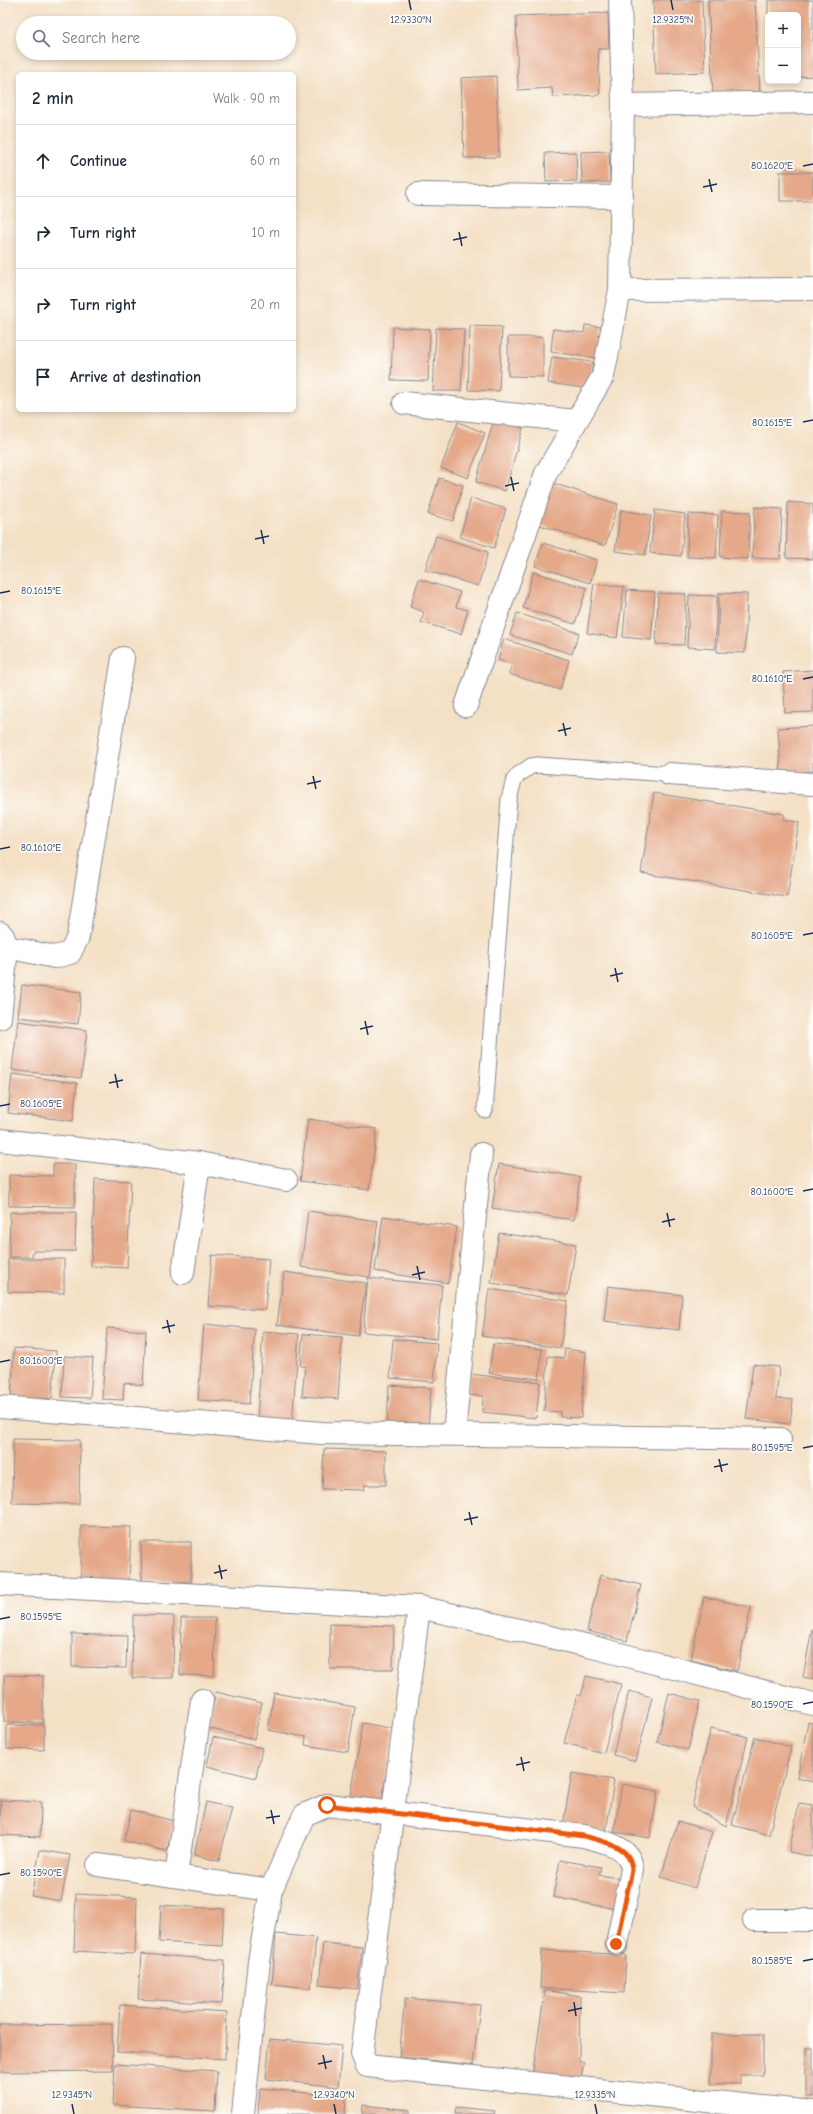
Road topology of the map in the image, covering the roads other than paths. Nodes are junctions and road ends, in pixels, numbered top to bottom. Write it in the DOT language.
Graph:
graph roads {
  1 [pos="620,0"];
  2 [pos="813,102"];
  3 [pos="623,105"];
  4 [pos="418,194"];
  5 [pos="622,197"];
  6 [pos="813,289"];
  7 [pos="620,290"];
  8 [pos="404,403"];
  9 [pos="576,421"];
  10 [pos="123,658"];
  11 [pos="466,706"];
  12 [pos="669,774"];
  13 [pos="813,784"];
  14 [pos="3,940"];
  15 [pos="0,1018"];
  16 [pos="485,1110"];
  17 [pos="0,1140"];
  18 [pos="481,1154"];
  19 [pos="199,1163"];
  20 [pos="286,1180"];
  21 [pos="183,1273"];
  22 [pos="0,1407"];
  23 [pos="454,1434"];
  24 [pos="780,1439"];
  25 [pos="0,1584"];
  26 [pos="419,1608"];
  27 [pos="202,1700"];
  28 [pos="813,1704"];
  29 [pos="392,1813"];
  30 [pos="98,1865"];
  31 [pos="176,1876"];
  32 [pos="271,1890"];
  33 [pos="754,1920"];
  34 [pos="813,1920"];
  35 [pos="616,1944"];
  36 [pos="813,2112"];
  37 [pos="243,2114"];
  1 -- 3 [label="street"];
  2 -- 3 [label="street"];
  3 -- 5 [label="street"];
  4 -- 5 [label="street"];
  5 -- 7 [label="street"];
  6 -- 7 [label="street"];
  7 -- 9 [label="street"];
  8 -- 9 [label="street"];
  9 -- 11 [label="street"];
  10 -- 14 [label="street"];
  12 -- 13 [label="street"];
  12 -- 16 [label="lane"];
  14 -- 15 [label="street"];
  17 -- 19 [label="street"];
  18 -- 23 [label="street"];
  19 -- 20 [label="street"];
  19 -- 21 [label="street"];
  22 -- 23 [label="street"];
  23 -- 24 [label="street"];
  25 -- 26 [label="street"];
  26 -- 28 [label="street"];
  26 -- 29 [label="street"];
  27 -- 31 [label="street"];
  29 -- 32 [label="street"];
  29 -- 35 [label="street"];
  29 -- 36 [label="street"];
  30 -- 31 [label="street"];
  31 -- 32 [label="street"];
  32 -- 37 [label="street"];
  33 -- 34 [label="street"];
}
